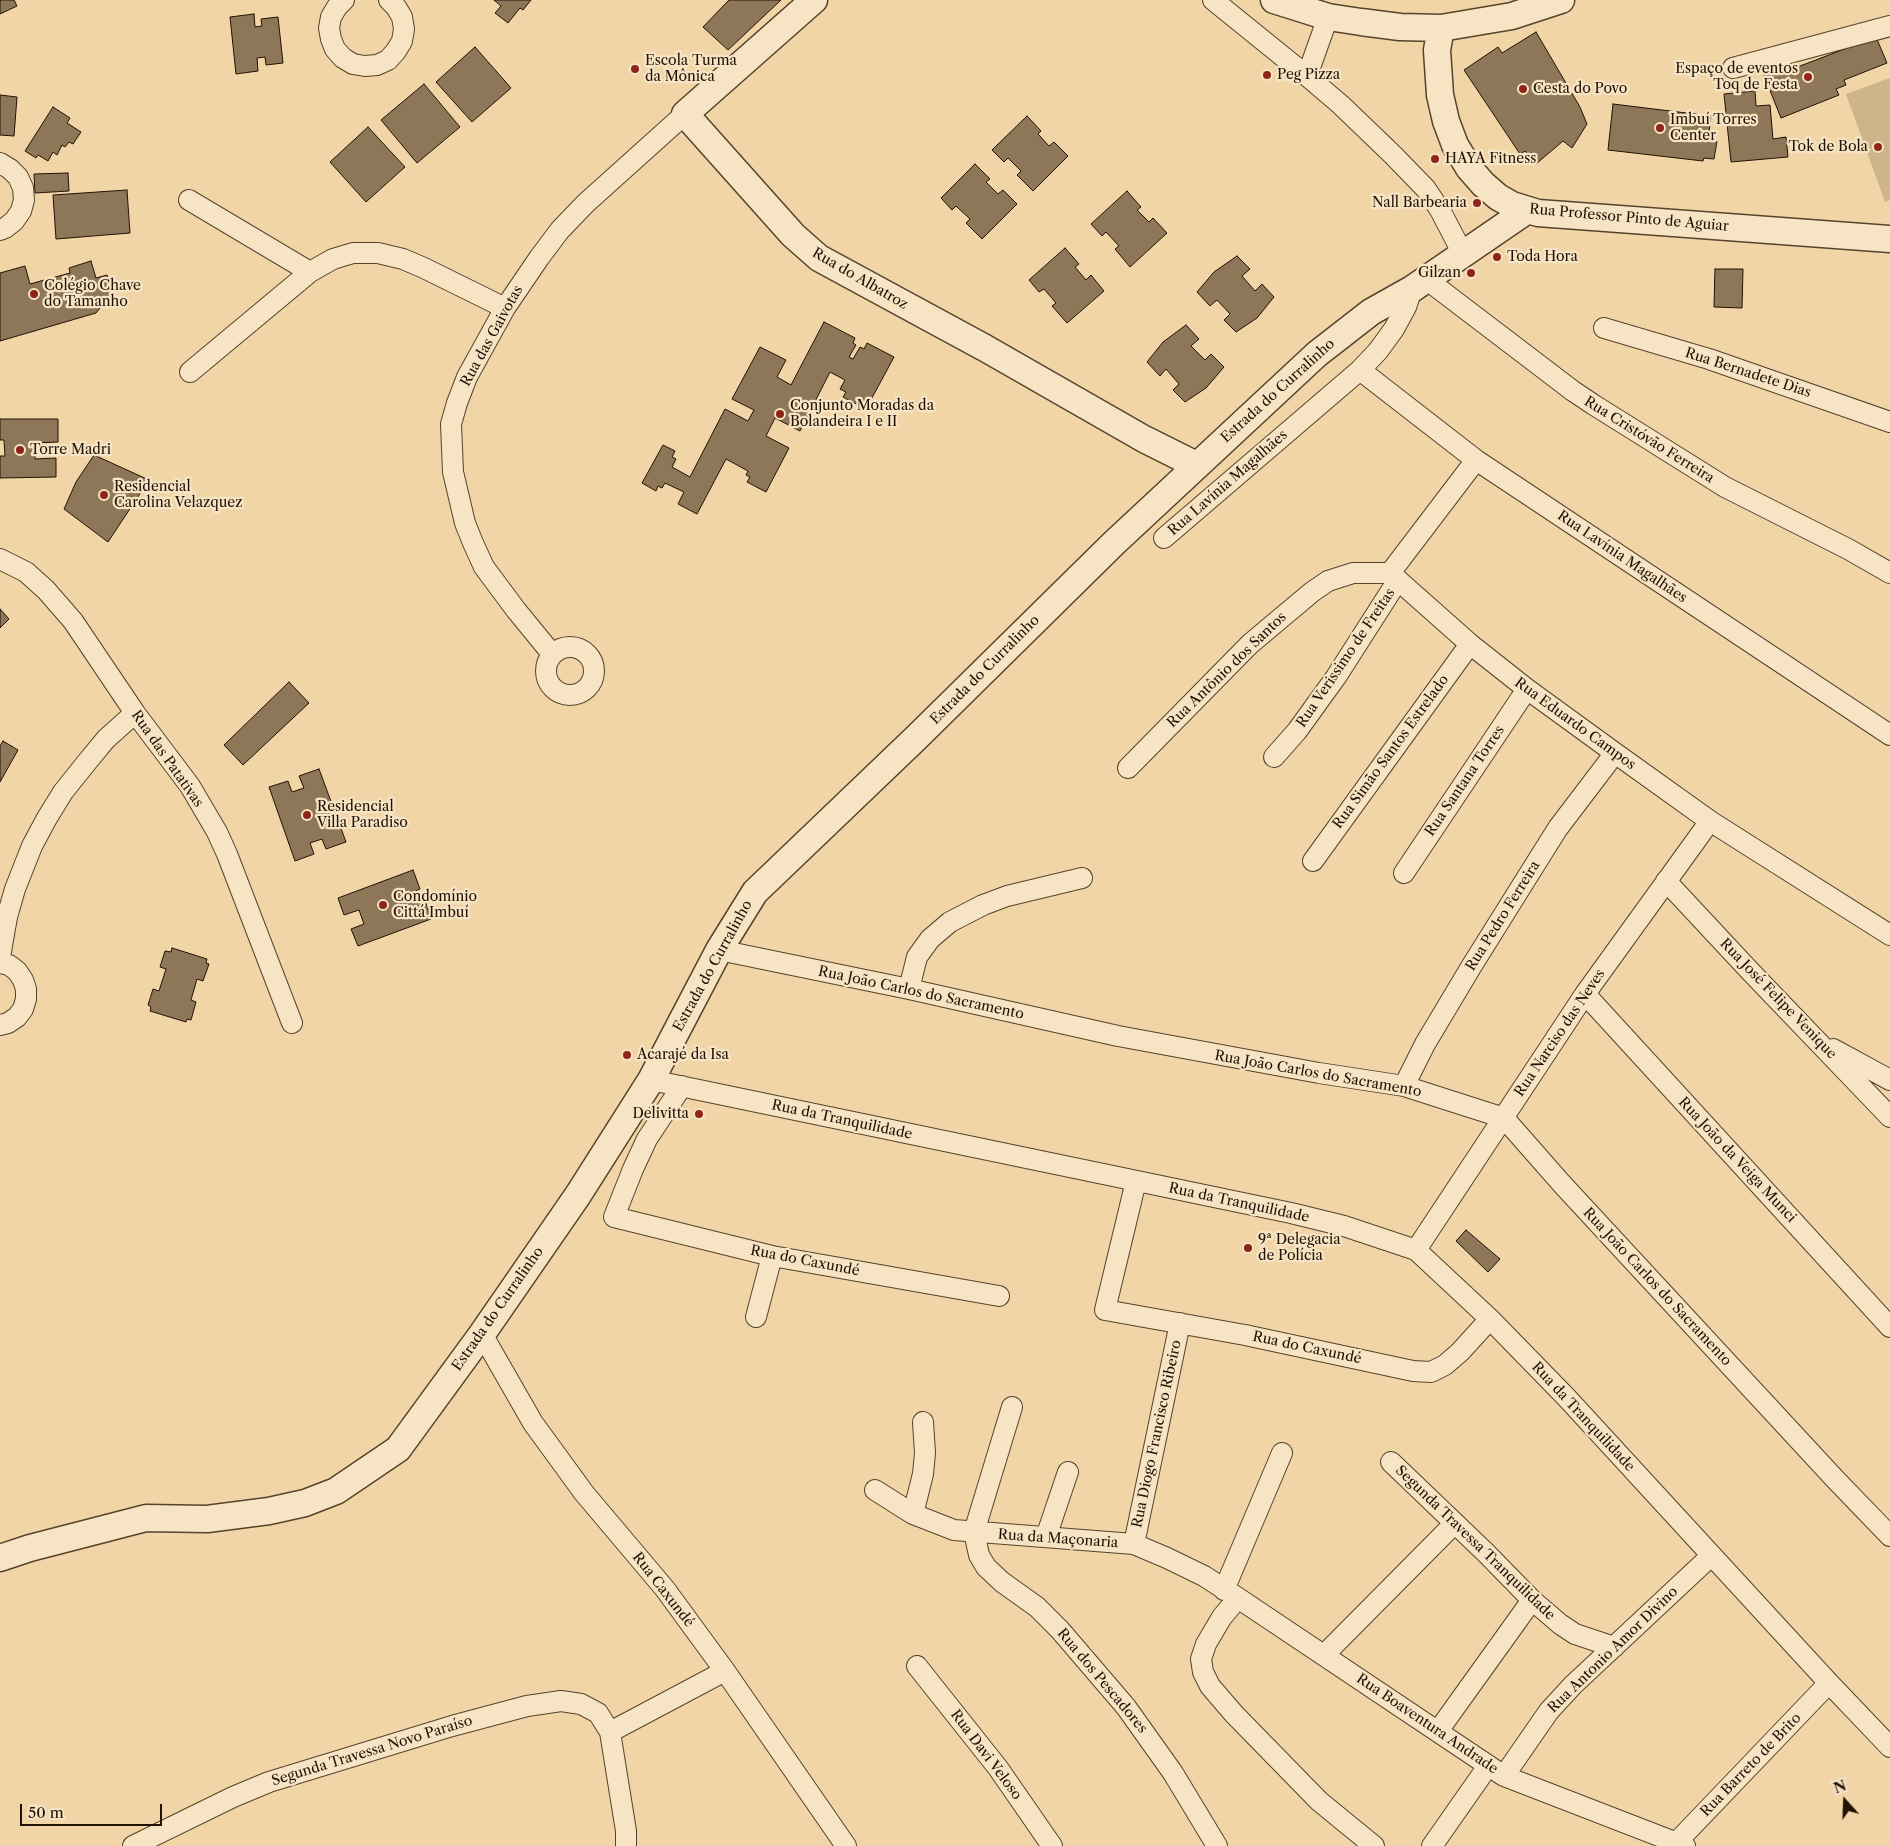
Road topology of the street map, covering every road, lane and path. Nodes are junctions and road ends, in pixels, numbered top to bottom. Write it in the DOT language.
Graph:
graph roads {
  1 [pos="344,0"];
  2 [pos="389,0"];
  3 [pos="814,0"];
  4 [pos="1213,0"];
  5 [pos="1274,0"];
  6 [pos="1561,0"];
  7 [pos="1328,17"];
  8 [pos="1890,26"];
  9 [pos="1441,28"];
  10 [pos="1733,68"];
  11 [pos="1307,76"];
  12 [pos="685,114"];
  13 [pos="0,163"];
  14 [pos="189,200"];
  15 [pos="1526,211"];
  16 [pos="0,230"];
  17 [pos="1890,239"];
  18 [pos="1463,254"];
  19 [pos="310,272"];
  20 [pos="1419,284"];
  21 [pos="505,308"];
  22 [pos="1604,328"];
  23 [pos="1360,370"];
  24 [pos="190,372"];
  25 [pos="1890,422"];
  26 [pos="1476,460"];
  27 [pos="1196,465"];
  28 [pos="1164,538"];
  29 [pos="0,559"];
  30 [pos="1890,573"];
  31 [pos="1394,577"];
  32 [pos="1470,644"];
  33 [pos="552,654"];
  34 [pos="1527,689"];
  35 [pos="135,713"];
  36 [pos="1890,735"];
  37 [pos="1615,754"];
  38 [pos="1274,757"];
  39 [pos="1128,768"];
  40 [pos="1710,822"];
  41 [pos="1313,861"];
  42 [pos="1404,873"];
  43 [pos="1082,878"];
  44 [pos="1666,881"];
  45 [pos="1890,935"];
  46 [pos="719,950"];
  47 [pos="0,956"];
  48 [pos="0,963"];
  49 [pos="909,989"];
  50 [pos="1585,994"];
  51 [pos="292,1023"];
  52 [pos="0,1025"];
  53 [pos="1818,1041"];
  54 [pos="650,1080"];
  55 [pos="1890,1080"];
  56 [pos="682,1086"];
  57 [pos="1404,1086"];
  58 [pos="1890,1117"];
  59 [pos="1504,1118"];
  60 [pos="1136,1181"];
  61 [pos="1416,1250"];
  62 [pos="772,1256"];
  63 [pos="999,1296"];
  64 [pos="756,1317"];
  65 [pos="1490,1319"];
  66 [pos="1180,1323"];
  67 [pos="1890,1327"];
  68 [pos="482,1334"];
  69 [pos="1012,1407"];
  70 [pos="923,1422"];
  71 [pos="1282,1453"];
  72 [pos="1391,1462"];
  73 [pos="1068,1472"];
  74 [pos="875,1490"];
  75 [pos="913,1514"];
  76 [pos="1455,1523"];
  77 [pos="974,1532"];
  78 [pos="1890,1536"];
  79 [pos="1046,1537"];
  80 [pos="1134,1544"];
  81 [pos="1711,1556"];
  82 [pos="0,1558"];
  83 [pos="1231,1594"];
  84 [pos="1532,1600"];
  85 [pos="1614,1647"];
  86 [pos="1324,1654"];
  87 [pos="916,1666"];
  88 [pos="725,1671"];
  89 [pos="1829,1684"];
  90 [pos="1438,1731"];
  91 [pos="610,1732"];
  92 [pos="1890,1747"];
  93 [pos="1496,1771"];
  94 [pos="1678,1845"];
  95 [pos="133,1846"];
  96 [pos="626,1846"];
  97 [pos="846,1846"];
  98 [pos="1052,1846"];
  99 [pos="1217,1846"];
  100 [pos="1374,1846"];
  101 [pos="1432,1846"];
  1 -- 2 [label="street"];
  3 -- 12 [label="street"];
  4 -- 11 [label="street"];
  5 -- 7 [label="street"];
  6 -- 9 [label="street"];
  7 -- 9 [label="street"];
  7 -- 11 [label="street"];
  8 -- 10 [label="street"];
  9 -- 15 [label="street, Rua Professor Pinto de Aguiar"];
  11 -- 18 [label="street"];
  12 -- 21 [label="street, Rua das Gaivotas"];
  12 -- 27 [label="street, Rua do Albatroz"];
  13 -- 16 [label="street"];
  14 -- 19 [label="street"];
  15 -- 17 [label="street, Rua Professor Pinto de Aguiar"];
  15 -- 18 [label="street, Estrada do Curralinho"];
  18 -- 20 [label="street, Estrada do Curralinho"];
  19 -- 21 [label="street"];
  19 -- 24 [label="street"];
  20 -- 23 [label="street, Rua Lavínia Magalhães"];
  20 -- 27 [label="street, Estrada do Curralinho"];
  20 -- 30 [label="street, Rua Cristóvão Ferreira"];
  21 -- 33 [label="street, Rua das Gaivotas"];
  22 -- 25 [label="street, Rua Bernadete Dias"];
  23 -- 26 [label="street, Rua Lavínia Magalhães"];
  23 -- 28 [label="street, Rua Lavínia Magalhães"];
  26 -- 31 [label="street"];
  26 -- 36 [label="street, Rua Lavínia Magalhães"];
  27 -- 46 [label="street, Estrada do Curralinho"];
  29 -- 35 [label="street, Rua das Patativas"];
  31 -- 32 [label="street, Rua Eduardo Campos"];
  31 -- 38 [label="street, Rua Verissimo de Freitas"];
  31 -- 39 [label="street, Rua Antônio dos Santos"];
  32 -- 34 [label="street, Rua Eduardo Campos"];
  32 -- 41 [label="street, Rua Simão Santos Estrelado"];
  34 -- 37 [label="street, Rua Eduardo Campos"];
  34 -- 42 [label="street, Rua Santana Torres"];
  35 -- 47 [label="street"];
  35 -- 51 [label="street, Rua das Patativas"];
  37 -- 40 [label="street, Rua Eduardo Campos"];
  37 -- 57 [label="street, Rua Pedro Ferreira"];
  40 -- 44 [label="street, Rua Narciso das Neves"];
  40 -- 45 [label="street, Rua Eduardo Campos"];
  43 -- 49 [label="street"];
  44 -- 50 [label="street, Rua Narciso das Neves"];
  44 -- 53 [label="street, Rua José Felipe Venique"];
  46 -- 49 [label="street, Rua João Carlos do Sacramento"];
  46 -- 54 [label="street, Estrada do Curralinho"];
  48 -- 52 [label="street"];
  49 -- 57 [label="street, Rua João Carlos do Sacramento"];
  50 -- 59 [label="street, Rua Narciso das Neves"];
  50 -- 67 [label="street, Rua João da Veiga Munci"];
  53 -- 55 [label="street"];
  53 -- 58 [label="street, Rua José Felipe Venique"];
  54 -- 56 [label="street, Rua da Tranquilidade"];
  54 -- 68 [label="street, Estrada do Curralinho"];
  56 -- 60 [label="street, Rua da Tranquilidade"];
  56 -- 62 [label="street, Rua do Caxundé"];
  57 -- 59 [label="street, Rua João Carlos do Sacramento"];
  59 -- 61 [label="street, Rua Narciso das Neves"];
  59 -- 78 [label="street, Rua João Carlos do Sacramento"];
  60 -- 61 [label="street, Rua da Tranquilidade"];
  60 -- 66 [label="street, Rua do Caxundé"];
  61 -- 65 [label="street, Rua da Tranquilidade"];
  62 -- 63 [label="street, Rua do Caxundé"];
  62 -- 64 [label="street"];
  65 -- 66 [label="street, Rua do Caxundé"];
  65 -- 81 [label="street, Rua da Tranquilidade"];
  66 -- 80 [label="street, Rua Diogo Francisco Ribeiro"];
  68 -- 82 [label="street, Estrada do Curralinho"];
  68 -- 88 [label="street, Rua Caxundé"];
  69 -- 77 [label="street"];
  70 -- 75 [label="street"];
  71 -- 83 [label="street"];
  72 -- 76 [label="street, Segunda Travessa Tranquilidade"];
  73 -- 79 [label="street"];
  74 -- 75 [label="street, Rua da Maçonaria"];
  75 -- 77 [label="street, Rua da Maçonaria"];
  76 -- 84 [label="street, Segunda Travessa Tranquilidade"];
  76 -- 86 [label="street"];
  77 -- 79 [label="street, Rua da Maçonaria"];
  77 -- 99 [label="street, Rua dos Pescadores"];
  79 -- 80 [label="street, Rua da Maçonaria"];
  80 -- 83 [label="street, Rua da Maçonaria"];
  81 -- 85 [label="street, Rua Antonio Amor Divino"];
  81 -- 89 [label="street, Rua da Tranquilidade"];
  83 -- 86 [label="street, Rua Boaventura Andrade"];
  83 -- 100 [label="street"];
  84 -- 85 [label="street, Segunda Travessa Tranquilidade"];
  84 -- 90 [label="street"];
  85 -- 93 [label="street, Rua Antonio Amor Divino"];
  86 -- 90 [label="street, Rua Boaventura Andrade"];
  87 -- 98 [label="street, Rua Davi Veloso"];
  88 -- 91 [label="street"];
  88 -- 97 [label="street, Rua Caxundé"];
  89 -- 92 [label="street, Rua da Tranquilidade"];
  89 -- 94 [label="street, Rua Barreto de Brito"];
  90 -- 93 [label="street, Rua Boaventura Andrade"];
  91 -- 95 [label="street, Segunda Travessa Novo Paraíso"];
  91 -- 96 [label="street"];
  93 -- 94 [label="street, Rua Boaventura Andrade"];
  93 -- 101 [label="street, Rua Antonio Amor Divino"];
}
